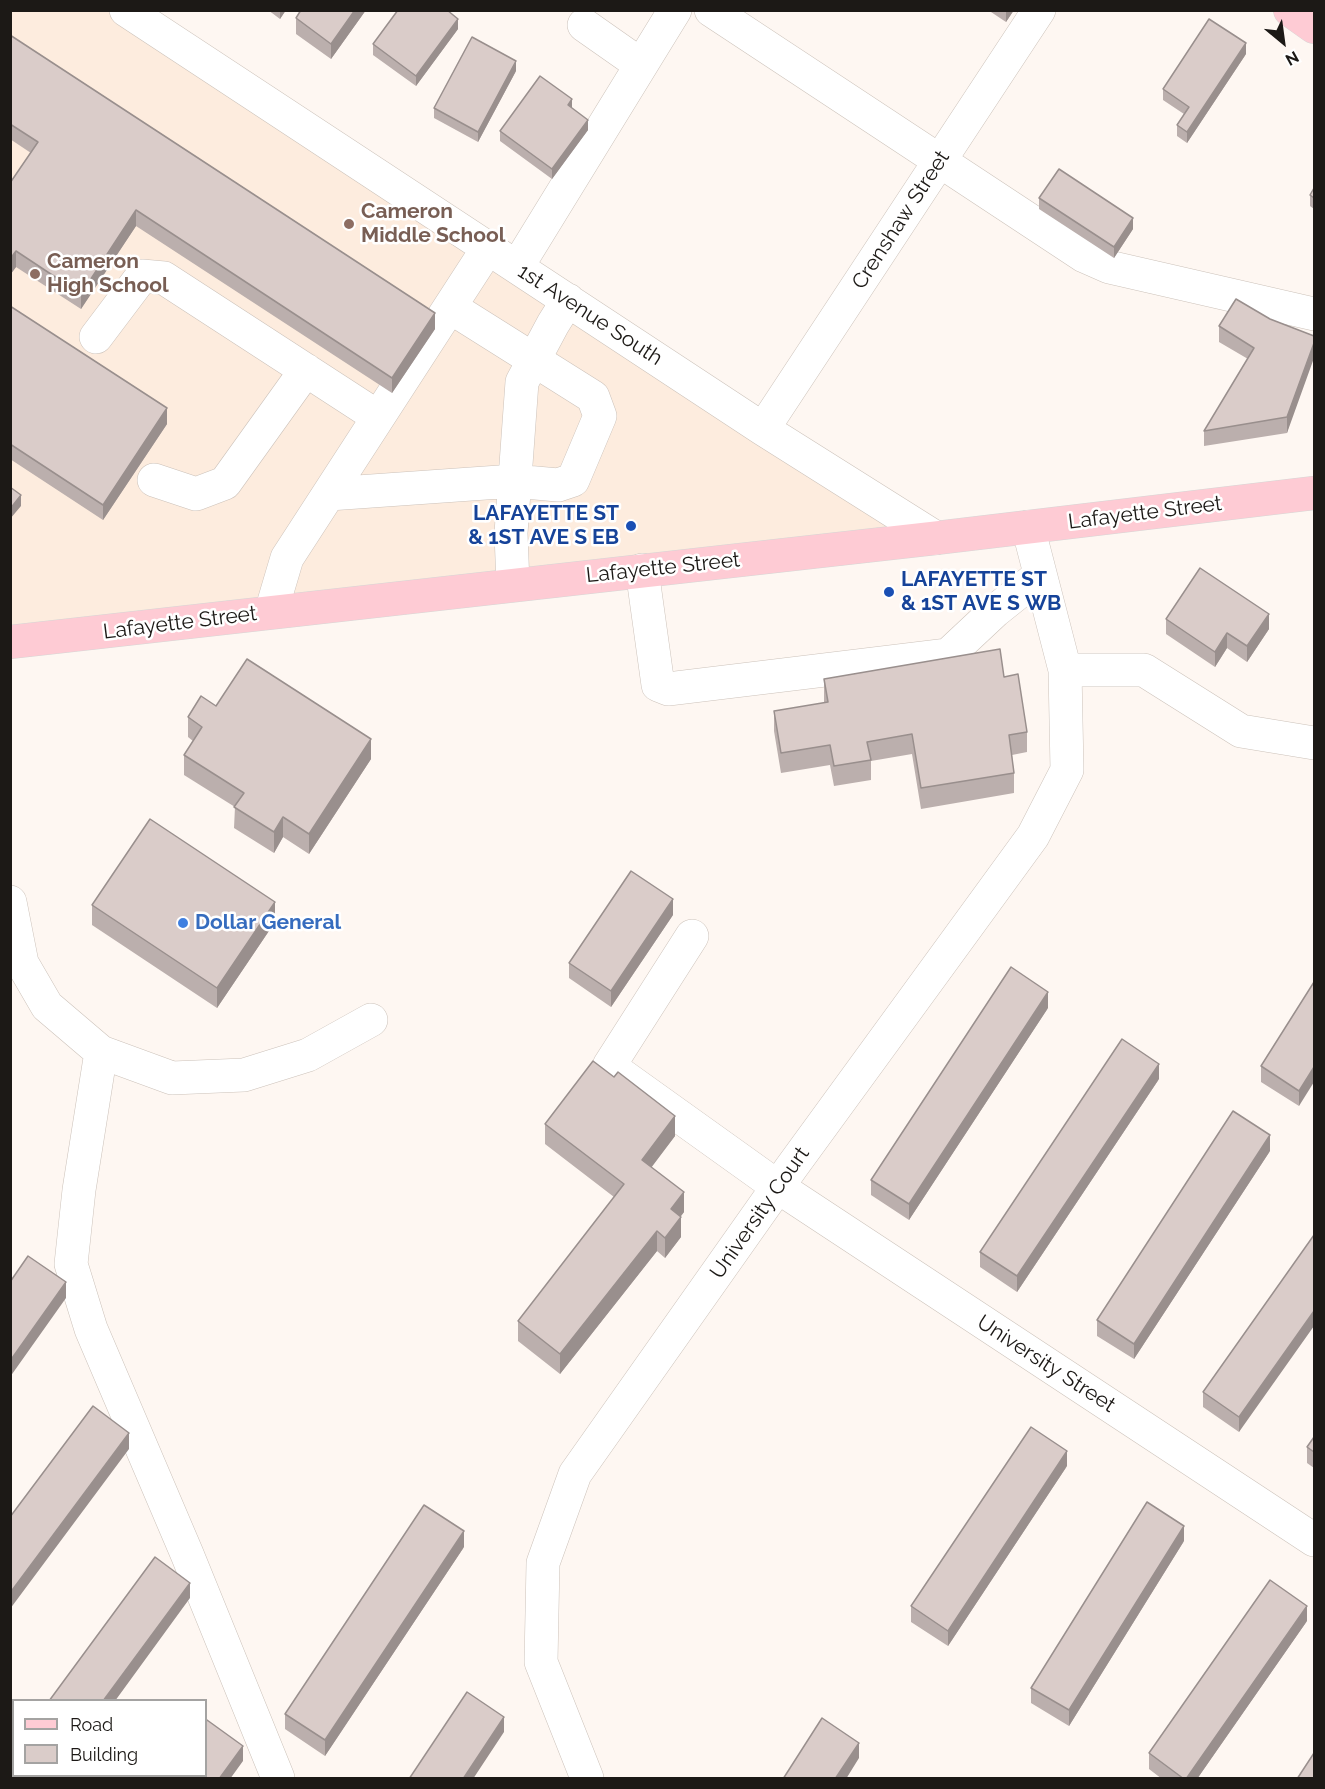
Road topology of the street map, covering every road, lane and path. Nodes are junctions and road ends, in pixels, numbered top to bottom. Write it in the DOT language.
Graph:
graph roads {
  1 [pos="126,10"];
  2 [pos="675,10"];
  3 [pos="711,10"];
  4 [pos="1039,10"];
  5 [pos="1290,10"];
  6 [pos="584,25"];
  7 [pos="1314,27"];
  8 [pos="641,64"];
  9 [pos="939,162"];
  10 [pos="488,248"];
  11 [pos="517,267"];
  12 [pos="568,300"];
  13 [pos="450,306"];
  14 [pos="1314,314"];
  15 [pos="96,337"];
  16 [pos="534,361"];
  17 [pos="306,370"];
  18 [pos="378,417"];
  19 [pos="764,429"];
  20 [pos="154,480"];
  21 [pos="514,481"];
  22 [pos="1314,493"];
  23 [pos="328,494"];
  24 [pos="1028,527"];
  25 [pos="936,538"];
  26 [pos="642,570"];
  27 [pos="1040,575"];
  28 [pos="513,585"];
  29 [pos="271,612"];
  30 [pos="10,642"];
  31 [pos="1065,670"];
  32 [pos="1314,743"];
  33 [pos="10,902"];
  34 [pos="692,936"];
  35 [pos="371,1020"];
  36 [pos="101,1052"];
  37 [pos="778,1187"];
  38 [pos="1314,1540"];
  39 [pos="278,1779"];
  40 [pos="587,1779"];
  1 -- 10 [label="street, 1st Avenue South"];
  2 -- 8 [label="street"];
  3 -- 9 [label="street"];
  4 -- 9 [label="street, Crenshaw Street"];
  5 -- 7 [label="main road"];
  6 -- 8 [label="street"];
  8 -- 11 [label="street"];
  9 -- 14 [label="street"];
  9 -- 19 [label="street, Crenshaw Street"];
  10 -- 11 [label="street, 1st Avenue South"];
  10 -- 13 [label="street"];
  11 -- 12 [label="street, 1st Avenue South"];
  12 -- 16 [label="street"];
  12 -- 19 [label="street, 1st Avenue South"];
  13 -- 16 [label="street"];
  13 -- 18 [label="street"];
  15 -- 17 [label="street"];
  16 -- 21 [label="street"];
  16 -- 21 [label="street"];
  17 -- 18 [label="street"];
  17 -- 20 [label="street"];
  18 -- 23 [label="street"];
  19 -- 25 [label="street, 1st Avenue South"];
  21 -- 23 [label="street"];
  21 -- 28 [label="street"];
  22 -- 24 [label="main road, Lafayette Street"];
  23 -- 29 [label="street"];
  24 -- 25 [label="main road, Lafayette Street"];
  24 -- 27 [label="street"];
  25 -- 26 [label="main road, Lafayette Street"];
  26 -- 27 [label="street"];
  26 -- 28 [label="main road, Lafayette Street"];
  27 -- 31 [label="street"];
  28 -- 29 [label="main road, Lafayette Street"];
  29 -- 30 [label="main road, Lafayette Street"];
  31 -- 32 [label="street"];
  31 -- 37 [label="street, University Court"];
  33 -- 36 [label="street"];
  34 -- 37 [label="street, University Street"];
  35 -- 36 [label="street"];
  36 -- 39 [label="street"];
  37 -- 38 [label="street, University Street"];
  37 -- 40 [label="street, University Court"];
}
